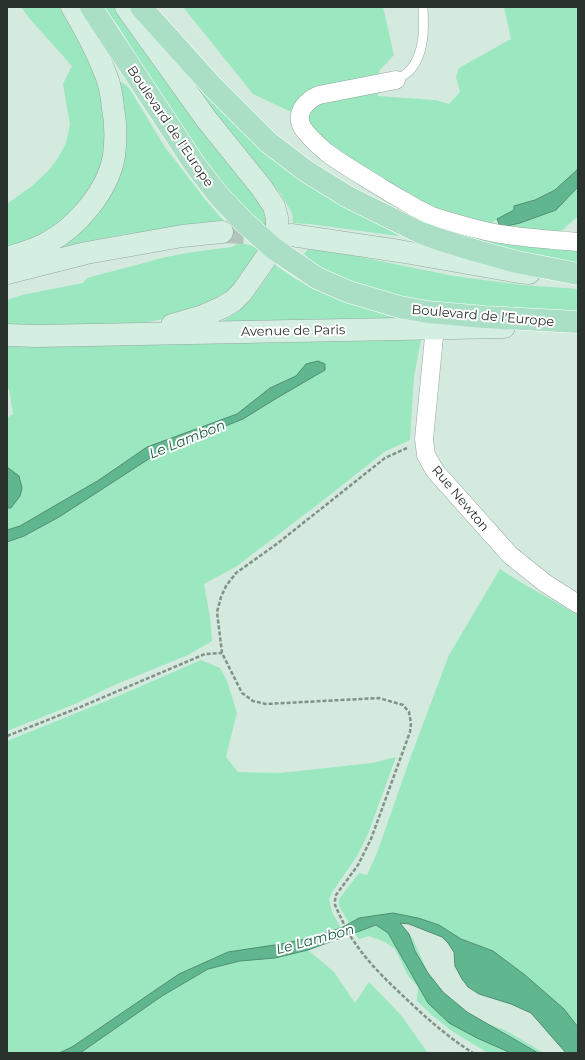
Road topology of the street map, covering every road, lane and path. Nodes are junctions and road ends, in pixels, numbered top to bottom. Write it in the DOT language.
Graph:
graph roads {
  1 [pos="72,7"];
  2 [pos="91,7"];
  3 [pos="126,7"];
  4 [pos="141,7"];
  5 [pos="423,7"];
  6 [pos="396,80"];
  7 [pos="222,232"];
  8 [pos="291,235"];
  9 [pos="578,242"];
  10 [pos="273,248"];
  11 [pos="7,258"];
  12 [pos="7,273"];
  13 [pos="578,275"];
  14 [pos="578,323"];
  15 [pos="436,328"];
  16 [pos="142,333"];
  17 [pos="7,335"];
  18 [pos="424,439"];
  19 [pos="578,604"];
  20 [pos="222,653"];
  21 [pos="7,736"];
  22 [pos="473,1053"];
  1 -- 11 [label="main road"];
  2 -- 10 [label="main road, Boulevard de l'Europe"];
  3 -- 10 [label="main road"];
  4 -- 13 [label="main road"];
  5 -- 6 [label="lane"];
  6 -- 9 [label="street"];
  7 -- 12 [label="main road"];
  8 -- 13 [label="main road"];
  10 -- 14 [label="main road, Boulevard de l'Europe"];
  10 -- 16 [label="main road"];
  14 -- 15 [label="main road, Avenue de Paris"];
  15 -- 16 [label="main road, Avenue de Paris"];
  15 -- 18 [label="street, Rue Newton"];
  16 -- 17 [label="main road, Avenue de Paris"];
  18 -- 19 [label="street, Rue Newton"];
  18 -- 20 [label="path"];
  20 -- 21 [label="path"];
  20 -- 22 [label="path"];
}
